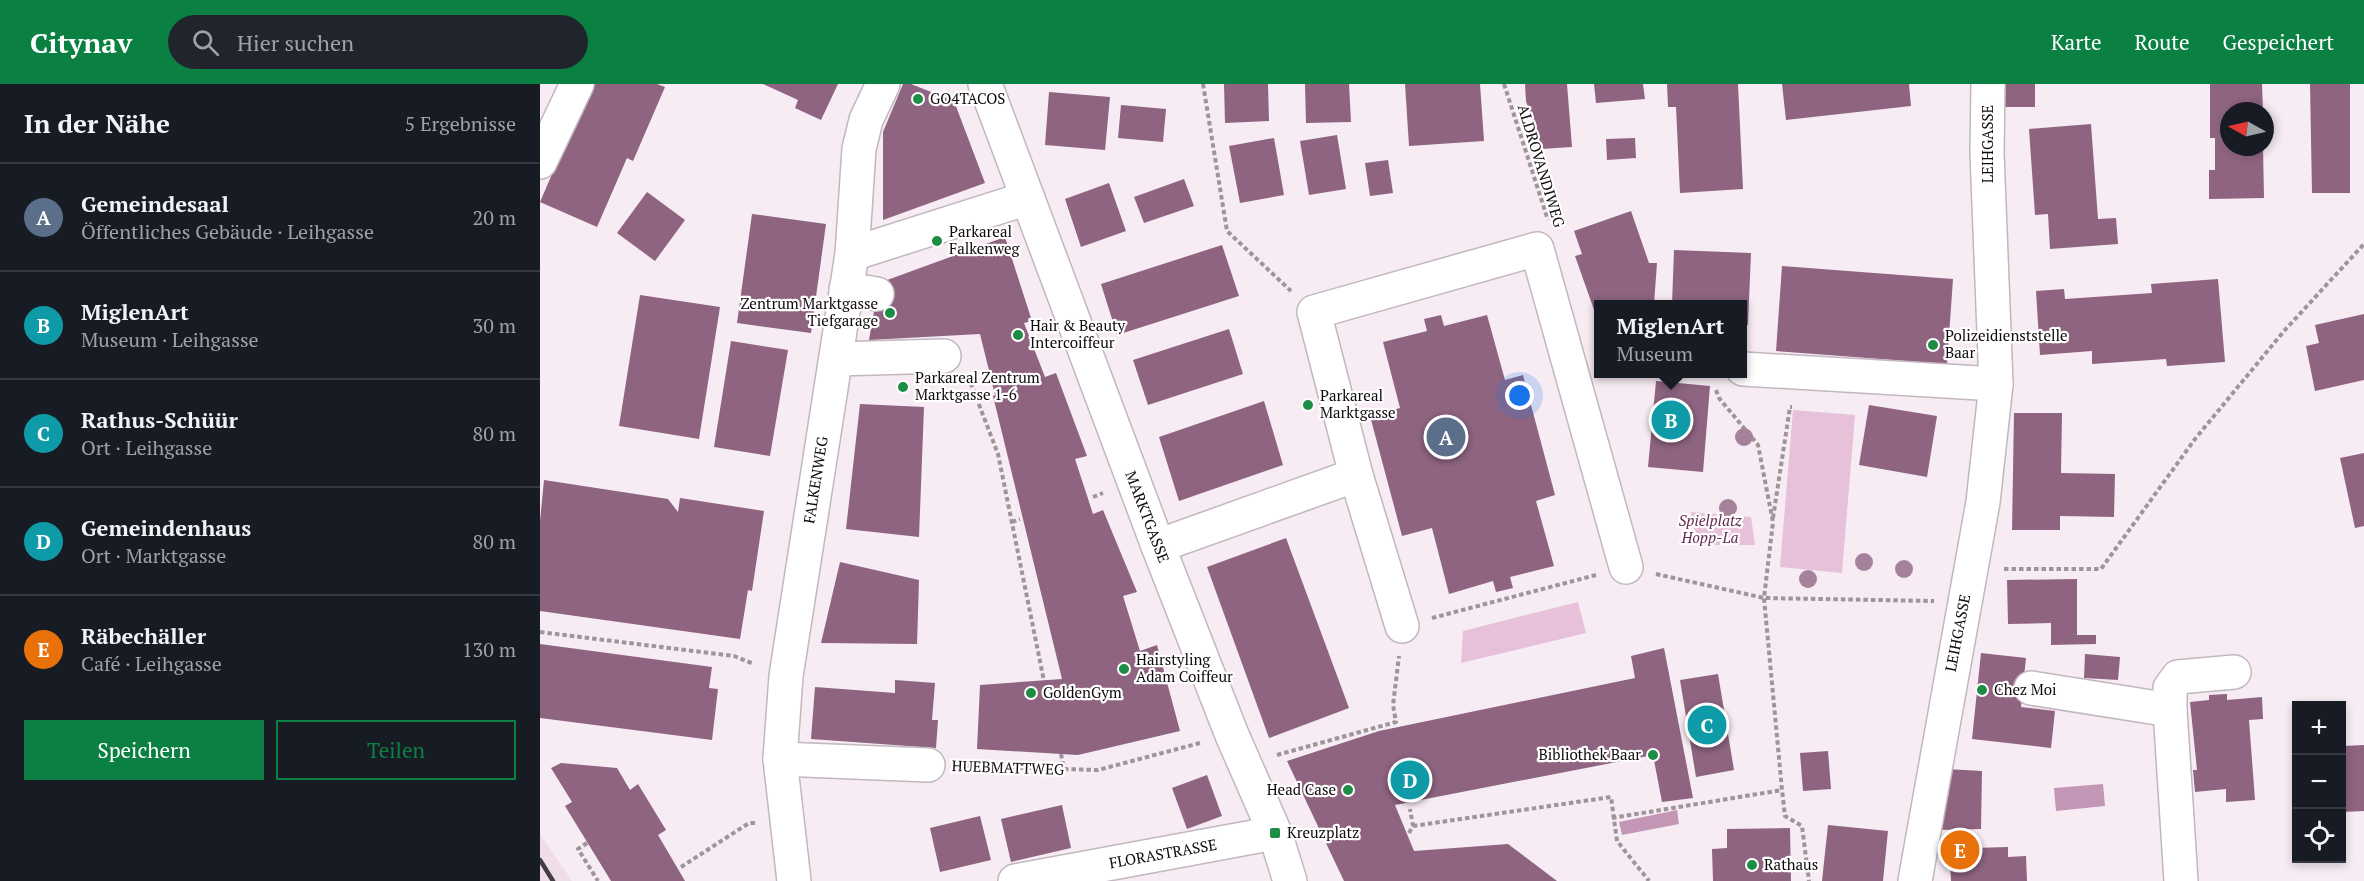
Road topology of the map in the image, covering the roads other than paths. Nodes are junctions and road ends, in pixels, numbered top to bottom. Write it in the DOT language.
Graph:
graph roads {
  1 [pos="577,84"];
  2 [pos="883,84"];
  3 [pos="985,84"];
  4 [pos="1988,84"];
  5 [pos="543,148"];
  6 [pos="1028,198"];
  7 [pos="852,254"];
  8 [pos="944,356"];
  9 [pos="836,359"];
  10 [pos="1747,369"];
  11 [pos="1996,384"];
  12 [pos="1356,475"];
  13 [pos="1158,546"];
  14 [pos="1626,567"];
  15 [pos="1402,626"];
  16 [pos="2234,672"];
  17 [pos="2031,688"];
  18 [pos="2170,710"];
  19 [pos="780,759"];
  20 [pos="928,765"];
  21 [pos="1275,833"];
  22 [pos="794,881"];
  23 [pos="1015,881"];
  24 [pos="1290,881"];
  25 [pos="1915,881"];
  26 [pos="2181,881"];
  1 -- 5 [label="street"];
  2 -- 7 [label="street, FALKENWEG"];
  3 -- 6 [label="street, MARKTGASSE"];
  4 -- 11 [label="street, LEIHGASSE"];
  6 -- 7 [label="street"];
  6 -- 13 [label="street, MARKTGASSE"];
  7 -- 9 [label="street, FALKENWEG"];
  8 -- 9 [label="street"];
  9 -- 19 [label="street, FALKENWEG"];
  10 -- 11 [label="street"];
  11 -- 25 [label="street, LEIHGASSE"];
  12 -- 13 [label="street"];
  12 -- 14 [label="street"];
  12 -- 15 [label="street"];
  13 -- 21 [label="street, MARKTGASSE"];
  16 -- 18 [label="street"];
  17 -- 18 [label="street"];
  18 -- 26 [label="street"];
  19 -- 20 [label="street"];
  19 -- 22 [label="street, FALKENWEG"];
  21 -- 23 [label="street, FLORASTRASSE"];
  21 -- 24 [label="street"];
}
